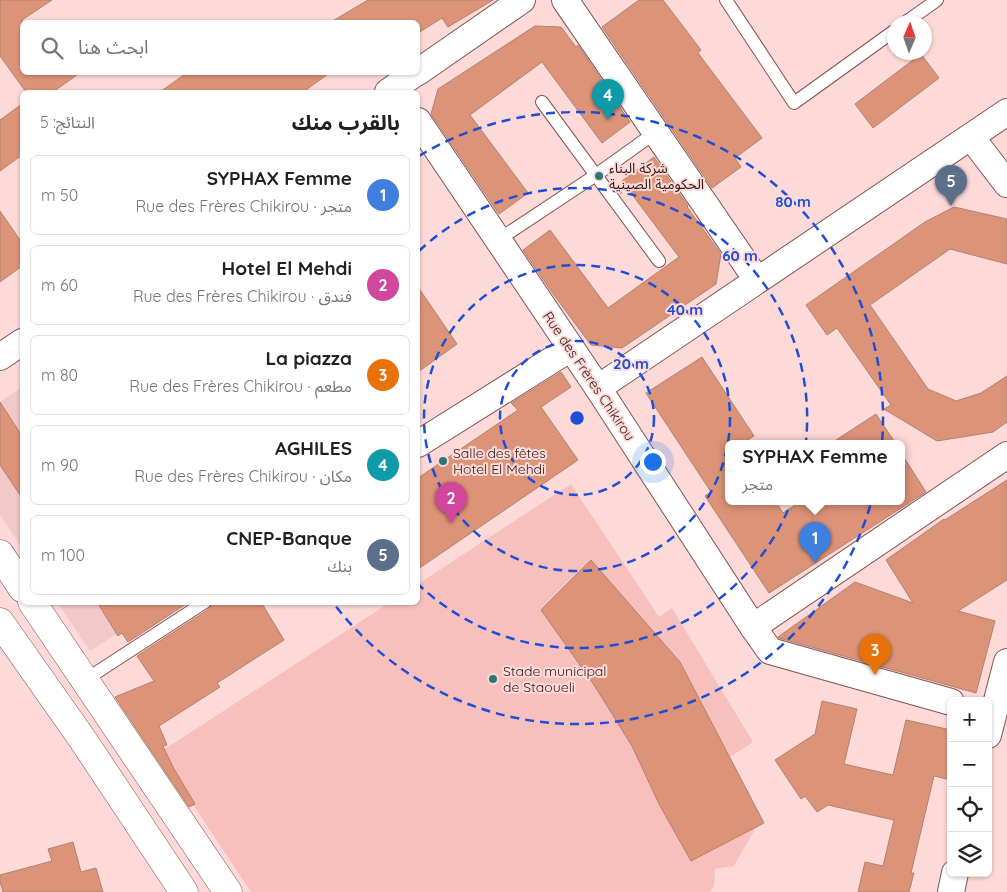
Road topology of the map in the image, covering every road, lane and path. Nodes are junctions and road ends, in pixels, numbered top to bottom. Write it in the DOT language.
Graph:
graph roads {
  1 [pos="522,0"];
  2 [pos="565,0"];
  3 [pos="726,0"];
  4 [pos="936,0"];
  5 [pos="916,15"];
  6 [pos="887,35"];
  7 [pos="420,70"];
  8 [pos="413,75"];
  9 [pos="395,90"];
  10 [pos="542,102"];
  11 [pos="1007,112"];
  12 [pos="420,124"];
  13 [pos="656,132"];
  14 [pos="971,137"];
  15 [pos="596,175"];
  16 [pos="1007,184"];
  17 [pos="498,240"];
  18 [pos="659,260"];
  19 [pos="757,280"];
  20 [pos="20,343"];
  21 [pos="571,348"];
  22 [pos="0,357"];
  23 [pos="598,388"];
  24 [pos="420,443"];
  25 [pos="1007,455"];
  26 [pos="0,554"];
  27 [pos="20,585"];
  28 [pos="34,605"];
  29 [pos="200,605"];
  30 [pos="0,622"];
  31 [pos="754,627"];
  32 [pos="1007,662"];
  33 [pos="84,680"];
  34 [pos="947,701"];
  35 [pos="994,720"];
  36 [pos="954,877"];
  37 [pos="184,892"];
  38 [pos="228,892"];
  39 [pos="951,892"];
  1 -- 7 [label="street"];
  2 -- 13 [label="street"];
  3 -- 6 [label="lane"];
  4 -- 5 [label="lane"];
  8 -- 9 [label="street"];
  10 -- 15 [label="lane"];
  11 -- 14 [label="street"];
  12 -- 17 [label="street, Rue des Frères Chikirou"];
  13 -- 15 [label="lane"];
  13 -- 19 [label="street"];
  14 -- 16 [label="street"];
  14 -- 19 [label="street"];
  15 -- 17 [label="lane"];
  15 -- 18 [label="lane"];
  17 -- 21 [label="street, Rue des Frères Chikirou"];
  19 -- 23 [label="street"];
  20 -- 22 [label="street"];
  21 -- 23 [label="street, Rue des Frères Chikirou"];
  21 -- 24 [label="street"];
  23 -- 31 [label="street, Rue des Frères Chikirou"];
  25 -- 31 [label="street"];
  26 -- 27 [label="main road"];
  28 -- 33 [label="main road"];
  29 -- 33 [label="lane"];
  30 -- 37 [label="main road"];
  31 -- 34 [label="street, Rue des Frères Chikirou"];
  32 -- 35 [label="street"];
  33 -- 38 [label="main road"];
  36 -- 39 [label="street"];
}
